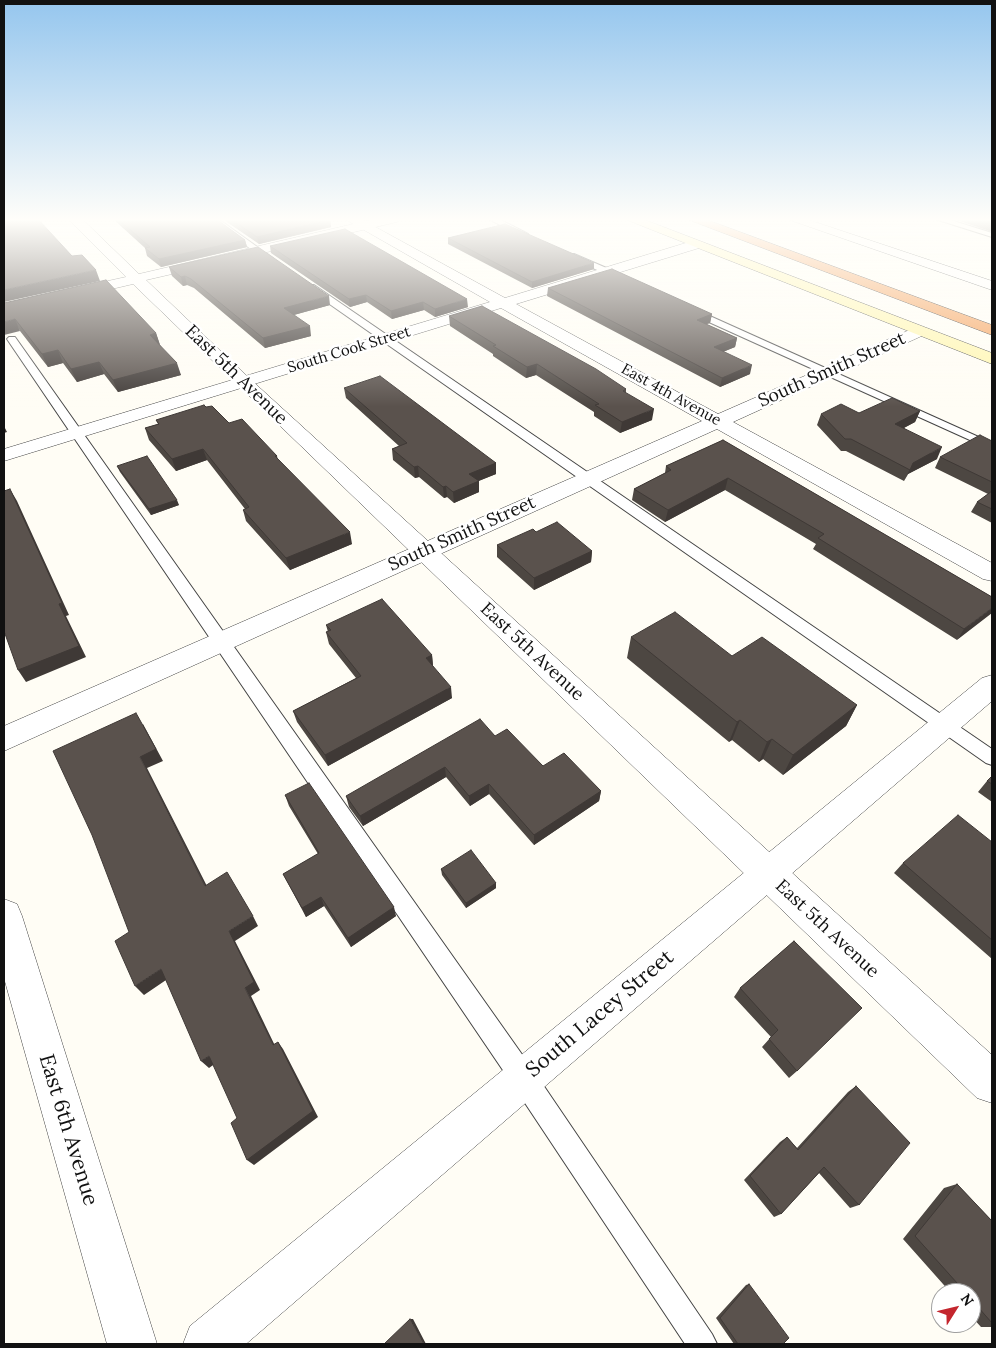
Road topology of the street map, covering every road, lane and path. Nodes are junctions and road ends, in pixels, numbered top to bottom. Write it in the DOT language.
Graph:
graph roads {
  1 [pos="128,281"];
  2 [pos="138,281"];
  3 [pos="462,281"];
  4 [pos="578,281"];
  5 [pos="626,281"];
  6 [pos="788,281"];
  7 [pos="860,281"];
  8 [pos="977,281"];
  9 [pos="306,284"];
  10 [pos="633,284"];
  11 [pos="992,286"];
  12 [pos="503,304"];
  13 [pos="686,308"];
  14 [pos="4,309"];
  15 [pos="992,330"];
  16 [pos="920,331"];
  17 [pos="12,339"];
  18 [pos="386,339"];
  19 [pos="992,359"];
  20 [pos="826,373"];
  21 [pos="243,382"];
  22 [pos="718,421"];
  23 [pos="75,433"];
  24 [pos="992,447"];
  25 [pos="4,455"];
  26 [pos="586,479"];
  27 [pos="424,550"];
  28 [pos="992,574"];
  29 [pos="221,641"];
  30 [pos="992,685"];
  31 [pos="945,724"];
  32 [pos="4,739"];
  33 [pos="992,758"];
  34 [pos="768,874"];
  35 [pos="4,916"];
  36 [pos="524,1078"];
  37 [pos="992,1084"];
  38 [pos="132,1344"];
  39 [pos="208,1344"];
  40 [pos="702,1344"];
  1 -- 14 [label="street"];
  2 -- 21 [label="street, East 5th Avenue"];
  3 -- 12 [label="street, East 4th Avenue"];
  4 -- 12 [label="street, South Cook Street"];
  5 -- 10 [label="lane"];
  6 -- 16 [label="main road"];
  7 -- 15 [label="highway"];
  8 -- 11 [label="street"];
  9 -- 18 [label="lane"];
  12 -- 18 [label="street, South Cook Street"];
  12 -- 22 [label="street, East 4th Avenue"];
  13 -- 20 [label="lane"];
  16 -- 19 [label="main road"];
  16 -- 20 [label="street, South Smith Street"];
  17 -- 23 [label="lane"];
  18 -- 21 [label="street, South Cook Street"];
  18 -- 26 [label="lane"];
  20 -- 22 [label="street, South Smith Street"];
  20 -- 24 [label="lane"];
  21 -- 23 [label="street, South Cook Street"];
  21 -- 27 [label="street, East 5th Avenue"];
  22 -- 26 [label="street, South Smith Street"];
  22 -- 28 [label="street, East 4th Avenue"];
  23 -- 25 [label="street, South Cook Street"];
  23 -- 29 [label="lane"];
  26 -- 27 [label="street, South Smith Street"];
  26 -- 31 [label="lane"];
  27 -- 29 [label="street, South Smith Street"];
  27 -- 34 [label="street, East 5th Avenue"];
  29 -- 32 [label="street, South Smith Street"];
  29 -- 36 [label="lane"];
  30 -- 31 [label="street, South Lacey Street"];
  31 -- 33 [label="lane"];
  31 -- 34 [label="street, South Lacey Street"];
  34 -- 36 [label="street, South Lacey Street"];
  34 -- 37 [label="street, East 5th Avenue"];
  35 -- 38 [label="street, East 6th Avenue"];
  36 -- 39 [label="street, South Lacey Street"];
  36 -- 40 [label="lane"];
}
